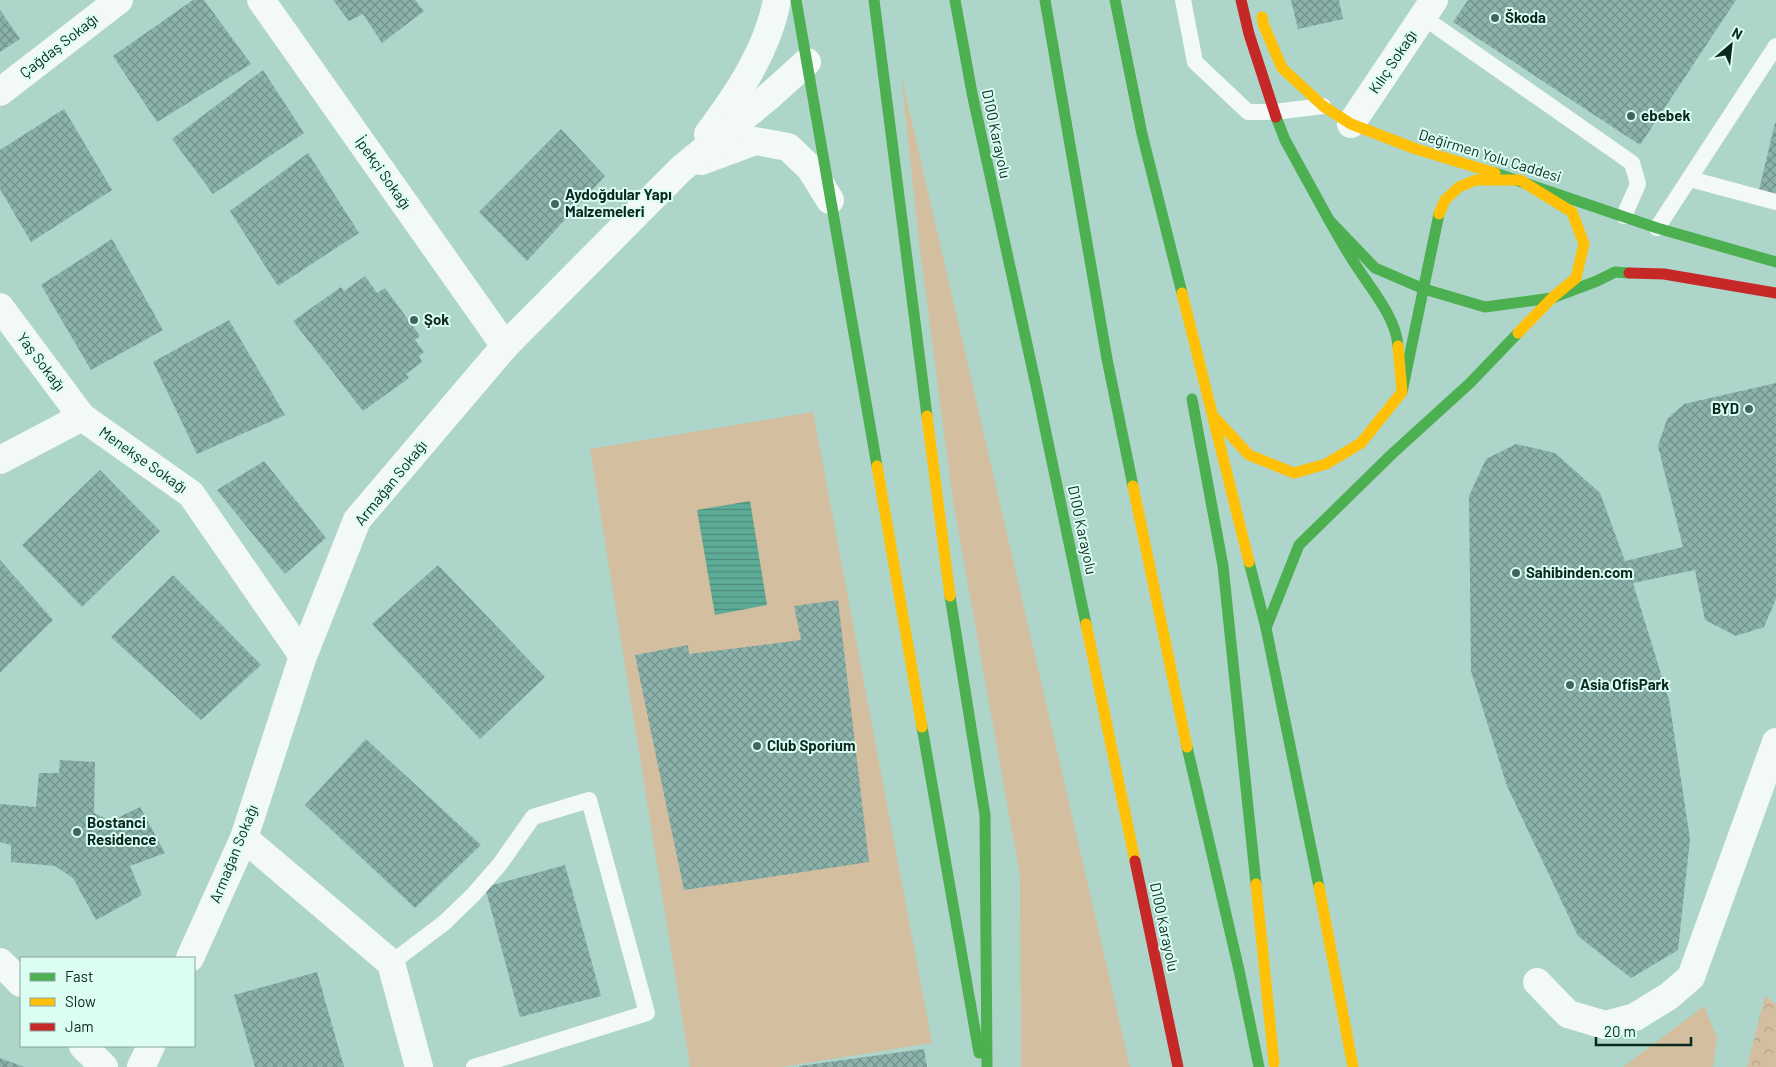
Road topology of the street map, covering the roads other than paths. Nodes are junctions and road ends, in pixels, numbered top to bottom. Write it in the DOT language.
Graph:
graph roads {
  1 [pos="119,0"];
  2 [pos="261,0"];
  3 [pos="777,0"];
  4 [pos="796,0"];
  5 [pos="874,0"];
  6 [pos="948,0"];
  7 [pos="954,0"];
  8 [pos="1045,0"];
  9 [pos="1115,0"];
  10 [pos="1183,0"];
  11 [pos="1241,0"];
  12 [pos="1260,9"];
  13 [pos="1428,9"];
  14 [pos="1776,46"];
  15 [pos="807,62"];
  16 [pos="0,92"];
  17 [pos="972,93"];
  18 [pos="1323,106"];
  19 [pos="1274,112"];
  20 [pos="1351,124"];
  21 [pos="1144,141"];
  22 [pos="681,168"];
  23 [pos="1690,178"];
  24 [pos="1520,180"];
  25 [pos="830,200"];
  26 [pos="1776,202"];
  27 [pos="1624,216"];
  28 [pos="1329,220"];
  29 [pos="1657,228"];
  30 [pos="1776,262"];
  31 [pos="1424,289"];
  32 [pos="1776,292"];
  33 [pos="1552,298"];
  34 [pos="0,307"];
  35 [pos="1176,317"];
  36 [pos="505,346"];
  37 [pos="1189,384"];
  38 [pos="1402,392"];
  39 [pos="1214,416"];
  40 [pos="82,417"];
  41 [pos="0,460"];
  42 [pos="1266,628"];
  43 [pos="303,656"];
  44 [pos="1776,742"];
  45 [pos="244,838"];
  46 [pos="190,957"];
  47 [pos="0,962"];
  48 [pos="391,963"];
  49 [pos="20,982"];
  50 [pos="1537,982"];
  51 [pos="84,1047"];
  52 [pos="151,1047"];
  53 [pos="104,1067"];
  54 [pos="141,1067"];
  55 [pos="419,1067"];
  56 [pos="474,1067"];
  57 [pos="982,1067"];
  58 [pos="987,1067"];
  59 [pos="1178,1067"];
  60 [pos="1259,1067"];
  61 [pos="1275,1067"];
  62 [pos="1353,1067"];
  1 -- 16 [label="street, Çağdaş Sokağı"];
  2 -- 36 [label="street, İpekçi Sokağı"];
  3 -- 22 [label="street"];
  4 -- 15 [label="main road"];
  5 -- 58 [label="main road"];
  6 -- 17 [label="main road"];
  7 -- 17 [label="main road, D100 Karayolu"];
  8 -- 60 [label="main road"];
  9 -- 21 [label="main road"];
  10 -- 19 [label="lane"];
  11 -- 19 [label="main road"];
  12 -- 18 [label="main road, Değirmen Yolu Caddesi"];
  13 -- 20 [label="street, Kılıç Sokağı"];
  13 -- 27 [label="lane"];
  14 -- 23 [label="lane"];
  15 -- 22 [label="street"];
  15 -- 25 [label="main road"];
  17 -- 59 [label="main road, D100 Karayolu"];
  18 -- 19 [label="lane"];
  18 -- 20 [label="main road, Değirmen Yolu Caddesi"];
  19 -- 28 [label="main road"];
  20 -- 24 [label="main road, Değirmen Yolu Caddesi"];
  21 -- 35 [label="main road"];
  21 -- 39 [label="main road"];
  22 -- 25 [label="street"];
  22 -- 36 [label="street, Armağan Sokağı"];
  23 -- 26 [label="lane"];
  23 -- 29 [label="lane"];
  24 -- 27 [label="main road, Değirmen Yolu Caddesi"];
  24 -- 31 [label="main road"];
  24 -- 33 [label="main road"];
  25 -- 57 [label="main road"];
  27 -- 29 [label="main road, Değirmen Yolu Caddesi"];
  28 -- 31 [label="main road"];
  28 -- 38 [label="main road"];
  29 -- 30 [label="main road, Değirmen Yolu Caddesi"];
  31 -- 33 [label="main road"];
  31 -- 38 [label="main road"];
  32 -- 33 [label="main road"];
  33 -- 42 [label="main road"];
  34 -- 40 [label="street, Yaş Sokağı"];
  36 -- 43 [label="street, Armağan Sokağı"];
  37 -- 61 [label="main road"];
  38 -- 39 [label="main road"];
  39 -- 42 [label="main road"];
  40 -- 41 [label="street"];
  40 -- 43 [label="street, Menekşe Sokağı"];
  42 -- 62 [label="main road"];
  43 -- 45 [label="street, Armağan Sokağı"];
  44 -- 50 [label="street"];
  45 -- 46 [label="street, Armağan Sokağı"];
  45 -- 48 [label="street"];
  47 -- 49 [label="street"];
  48 -- 55 [label="street"];
  48 -- 56 [label="lane"];
  51 -- 53 [label="street"];
  52 -- 54 [label="street"];
}
